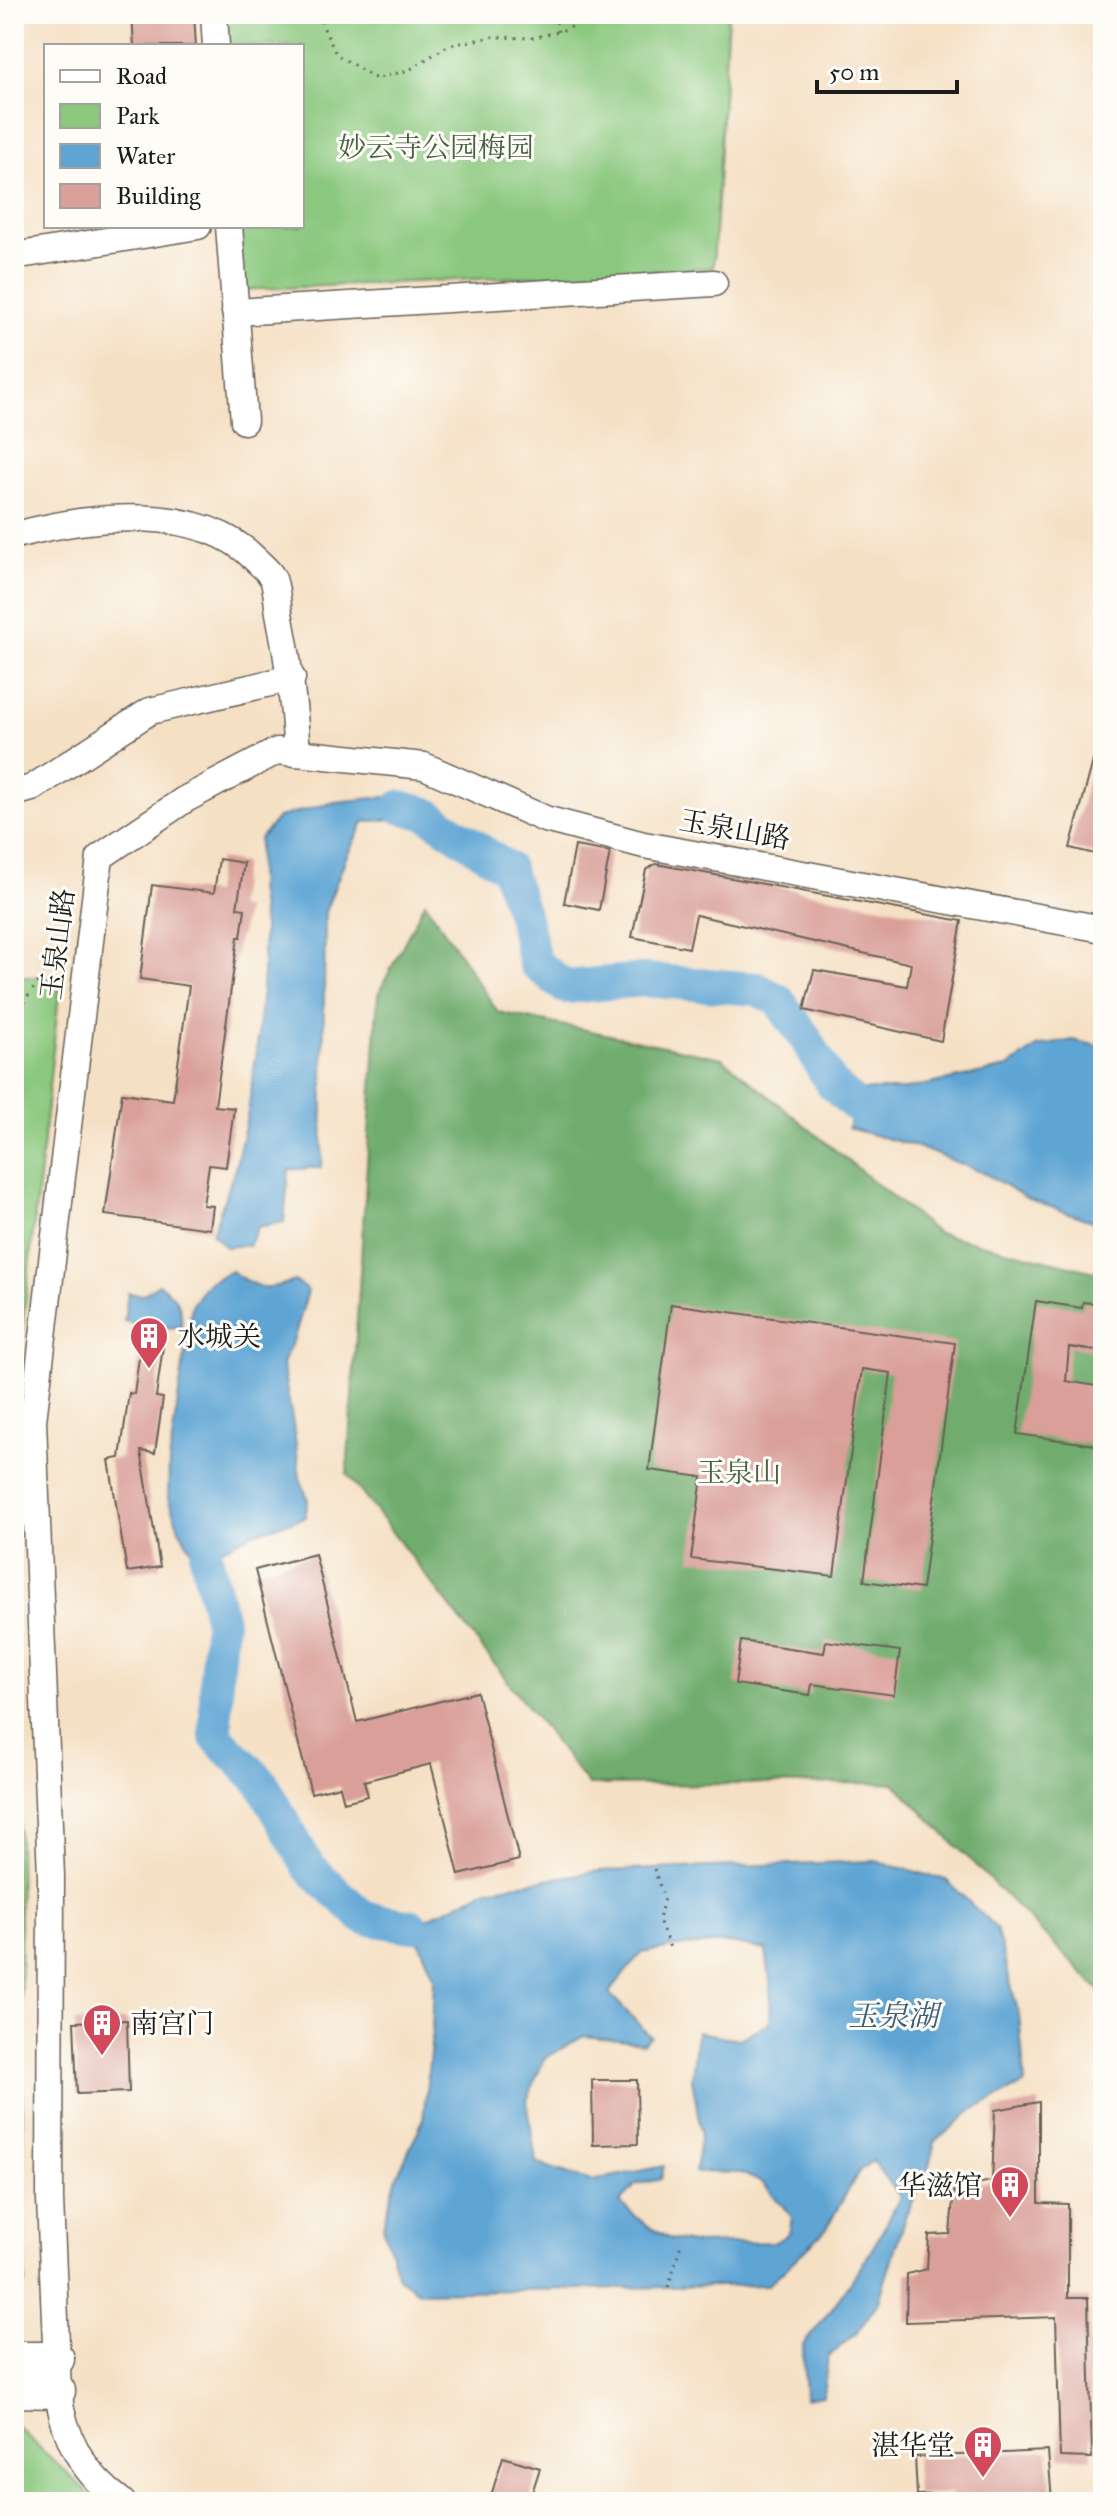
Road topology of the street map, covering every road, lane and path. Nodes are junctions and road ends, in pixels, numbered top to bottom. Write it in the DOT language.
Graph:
graph roads {
  1 [pos="214,14"];
  2 [pos="317,14"];
  3 [pos="555,14"];
  4 [pos="606,14"];
  5 [pos="558,32"];
  6 [pos="216,44"];
  7 [pos="186,228"];
  8 [pos="229,228"];
  9 [pos="14,256"];
  10 [pos="714,283"];
  11 [pos="235,312"];
  12 [pos="244,421"];
  13 [pos="20,534"];
  14 [pos="292,678"];
  15 [pos="297,753"];
  16 [pos="14,793"];
  17 [pos="1103,929"];
  18 [pos="88,959"];
  19 [pos="14,1016"];
  20 [pos="654,1869"];
  21 [pos="670,1948"];
  22 [pos="682,2241"];
  23 [pos="668,2287"];
  24 [pos="14,2359"];
  25 [pos="57,2375"];
  26 [pos="14,2390"];
  27 [pos="122,2502"];
  1 -- 6 [label="street"];
  2 -- 5 [label="path"];
  3 -- 5 [label="path"];
  4 -- 5 [label="path"];
  7 -- 9 [label="street"];
  8 -- 11 [label="street"];
  10 -- 11 [label="street"];
  11 -- 12 [label="street"];
  13 -- 14 [label="street"];
  14 -- 15 [label="street"];
  14 -- 16 [label="street"];
  15 -- 17 [label="street, 玉泉山路"];
  15 -- 18 [label="street, 玉泉山路"];
  18 -- 19 [label="path"];
  18 -- 25 [label="street, 玉泉山路"];
  20 -- 21 [label="path"];
  22 -- 23 [label="path"];
  24 -- 25 [label="main road"];
  25 -- 26 [label="main road"];
  25 -- 27 [label="street, 玉泉山路"];
}
